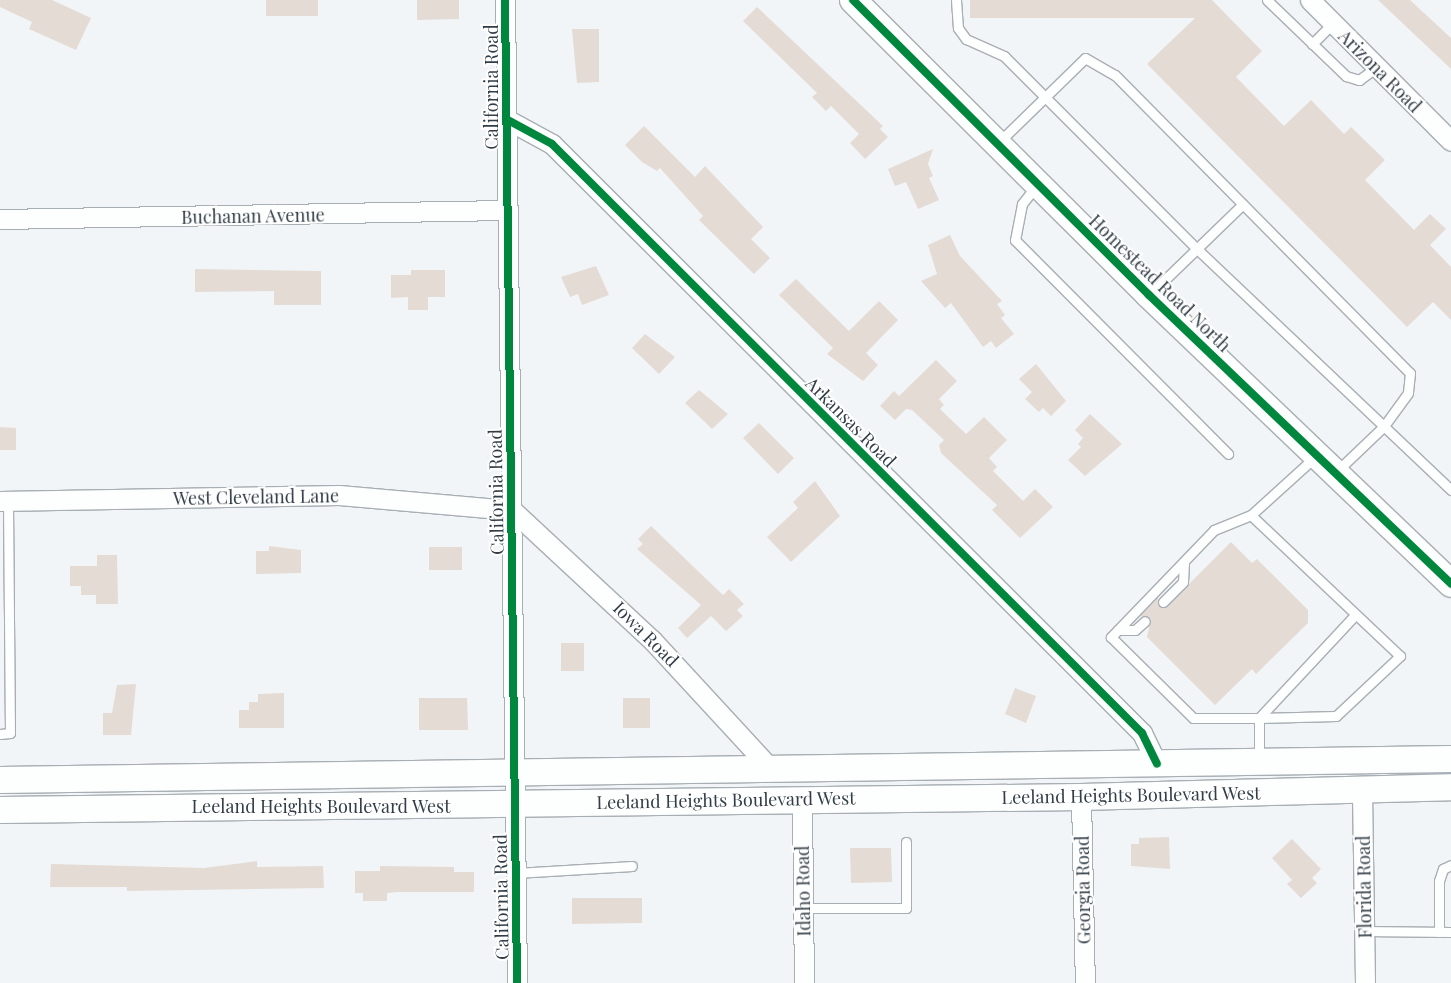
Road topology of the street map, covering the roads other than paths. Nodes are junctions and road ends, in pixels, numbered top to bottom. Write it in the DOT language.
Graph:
graph roads {
  1 [pos="505,0"];
  2 [pos="853,0"];
  3 [pos="956,0"];
  4 [pos="1267,0"];
  5 [pos="1310,0"];
  6 [pos="1333,23"];
  7 [pos="1312,44"];
  8 [pos="1376,67"];
  9 [pos="1046,98"];
  10 [pos="506,119"];
  11 [pos="1451,141"];
  12 [pos="996,145"];
  13 [pos="1038,184"];
  14 [pos="1243,204"];
  15 [pos="506,210"];
  16 [pos="0,219"];
  17 [pos="1196,248"];
  18 [pos="1149,295"];
  19 [pos="1384,426"];
  20 [pos="1228,454"];
  21 [pos="1325,465"];
  22 [pos="1451,490"];
  23 [pos="4,501"];
  24 [pos="512,510"];
  25 [pos="1251,515"];
  26 [pos="1184,562"];
  27 [pos="1451,584"];
  28 [pos="1163,602"];
  29 [pos="1355,614"];
  30 [pos="1145,621"];
  31 [pos="1118,630"];
  32 [pos="1259,718"];
  33 [pos="0,734"];
  34 [pos="1451,758"];
  35 [pos="1260,763"];
  36 [pos="1158,764"];
  37 [pos="771,769"];
  38 [pos="515,773"];
  39 [pos="0,780"];
  40 [pos="1451,787"];
  41 [pos="1362,792"];
  42 [pos="1082,797"];
  43 [pos="802,799"];
  44 [pos="515,804"];
  45 [pos="0,810"];
  46 [pos="906,842"];
  47 [pos="1451,865"];
  48 [pos="632,866"];
  49 [pos="516,873"];
  50 [pos="804,908"];
  51 [pos="1364,930"];
  52 [pos="1439,932"];
  53 [pos="1451,932"];
  54 [pos="518,983"];
  55 [pos="804,983"];
  56 [pos="1086,983"];
  57 [pos="1365,983"];
  1 -- 10 [label="street, California Road"];
  2 -- 12 [label="main road, Homestead Road North"];
  3 -- 9 [label="lane"];
  4 -- 7 [label="lane"];
  5 -- 6 [label="street, Arizona Road"];
  6 -- 7 [label="lane"];
  6 -- 8 [label="street, Arizona Road"];
  7 -- 8 [label="lane"];
  8 -- 11 [label="street, Arizona Road"];
  9 -- 12 [label="lane"];
  9 -- 14 [label="lane"];
  9 -- 17 [label="lane"];
  10 -- 15 [label="street, California Road"];
  10 -- 36 [label="street, Arkansas Road"];
  12 -- 13 [label="main road, Homestead Road North"];
  13 -- 18 [label="main road, Homestead Road North"];
  13 -- 20 [label="lane"];
  14 -- 17 [label="lane"];
  14 -- 19 [label="lane"];
  15 -- 16 [label="street, Buchanan Avenue"];
  15 -- 24 [label="street, California Road"];
  17 -- 18 [label="lane"];
  17 -- 19 [label="lane"];
  18 -- 21 [label="main road, Homestead Road North"];
  19 -- 21 [label="lane"];
  19 -- 22 [label="lane"];
  21 -- 25 [label="lane"];
  21 -- 27 [label="main road, Homestead Road North"];
  23 -- 24 [label="street, West Cleveland Lane"];
  23 -- 33 [label="lane"];
  24 -- 37 [label="street, Iowa Road"];
  24 -- 38 [label="street, California Road"];
  25 -- 26 [label="lane"];
  25 -- 29 [label="lane"];
  26 -- 28 [label="lane"];
  26 -- 31 [label="lane"];
  29 -- 32 [label="lane"];
  29 -- 32 [label="lane"];
  30 -- 31 [label="lane"];
  31 -- 32 [label="lane"];
  32 -- 35 [label="lane"];
  34 -- 35 [label="main road, Leeland Heights Boulevard West"];
  35 -- 36 [label="main road, Leeland Heights Boulevard West"];
  36 -- 37 [label="main road, Leeland Heights Boulevard West"];
  37 -- 38 [label="main road, Leeland Heights Boulevard West"];
  38 -- 39 [label="main road, Leeland Heights Boulevard West"];
  38 -- 44 [label="street, California Road"];
  40 -- 41 [label="main road, Leeland Heights Boulevard West"];
  41 -- 42 [label="main road, Leeland Heights Boulevard West"];
  41 -- 51 [label="street, Florida Road"];
  42 -- 43 [label="main road, Leeland Heights Boulevard West"];
  42 -- 56 [label="street, Georgia Road"];
  43 -- 44 [label="main road, Leeland Heights Boulevard West"];
  43 -- 50 [label="street, Idaho Road"];
  44 -- 45 [label="main road, Leeland Heights Boulevard West"];
  44 -- 49 [label="street, California Road"];
  46 -- 50 [label="lane"];
  47 -- 52 [label="lane"];
  48 -- 49 [label="lane"];
  49 -- 54 [label="street, California Road"];
  50 -- 55 [label="street, Idaho Road"];
  51 -- 52 [label="lane"];
  51 -- 57 [label="street, Florida Road"];
  52 -- 53 [label="lane"];
}
